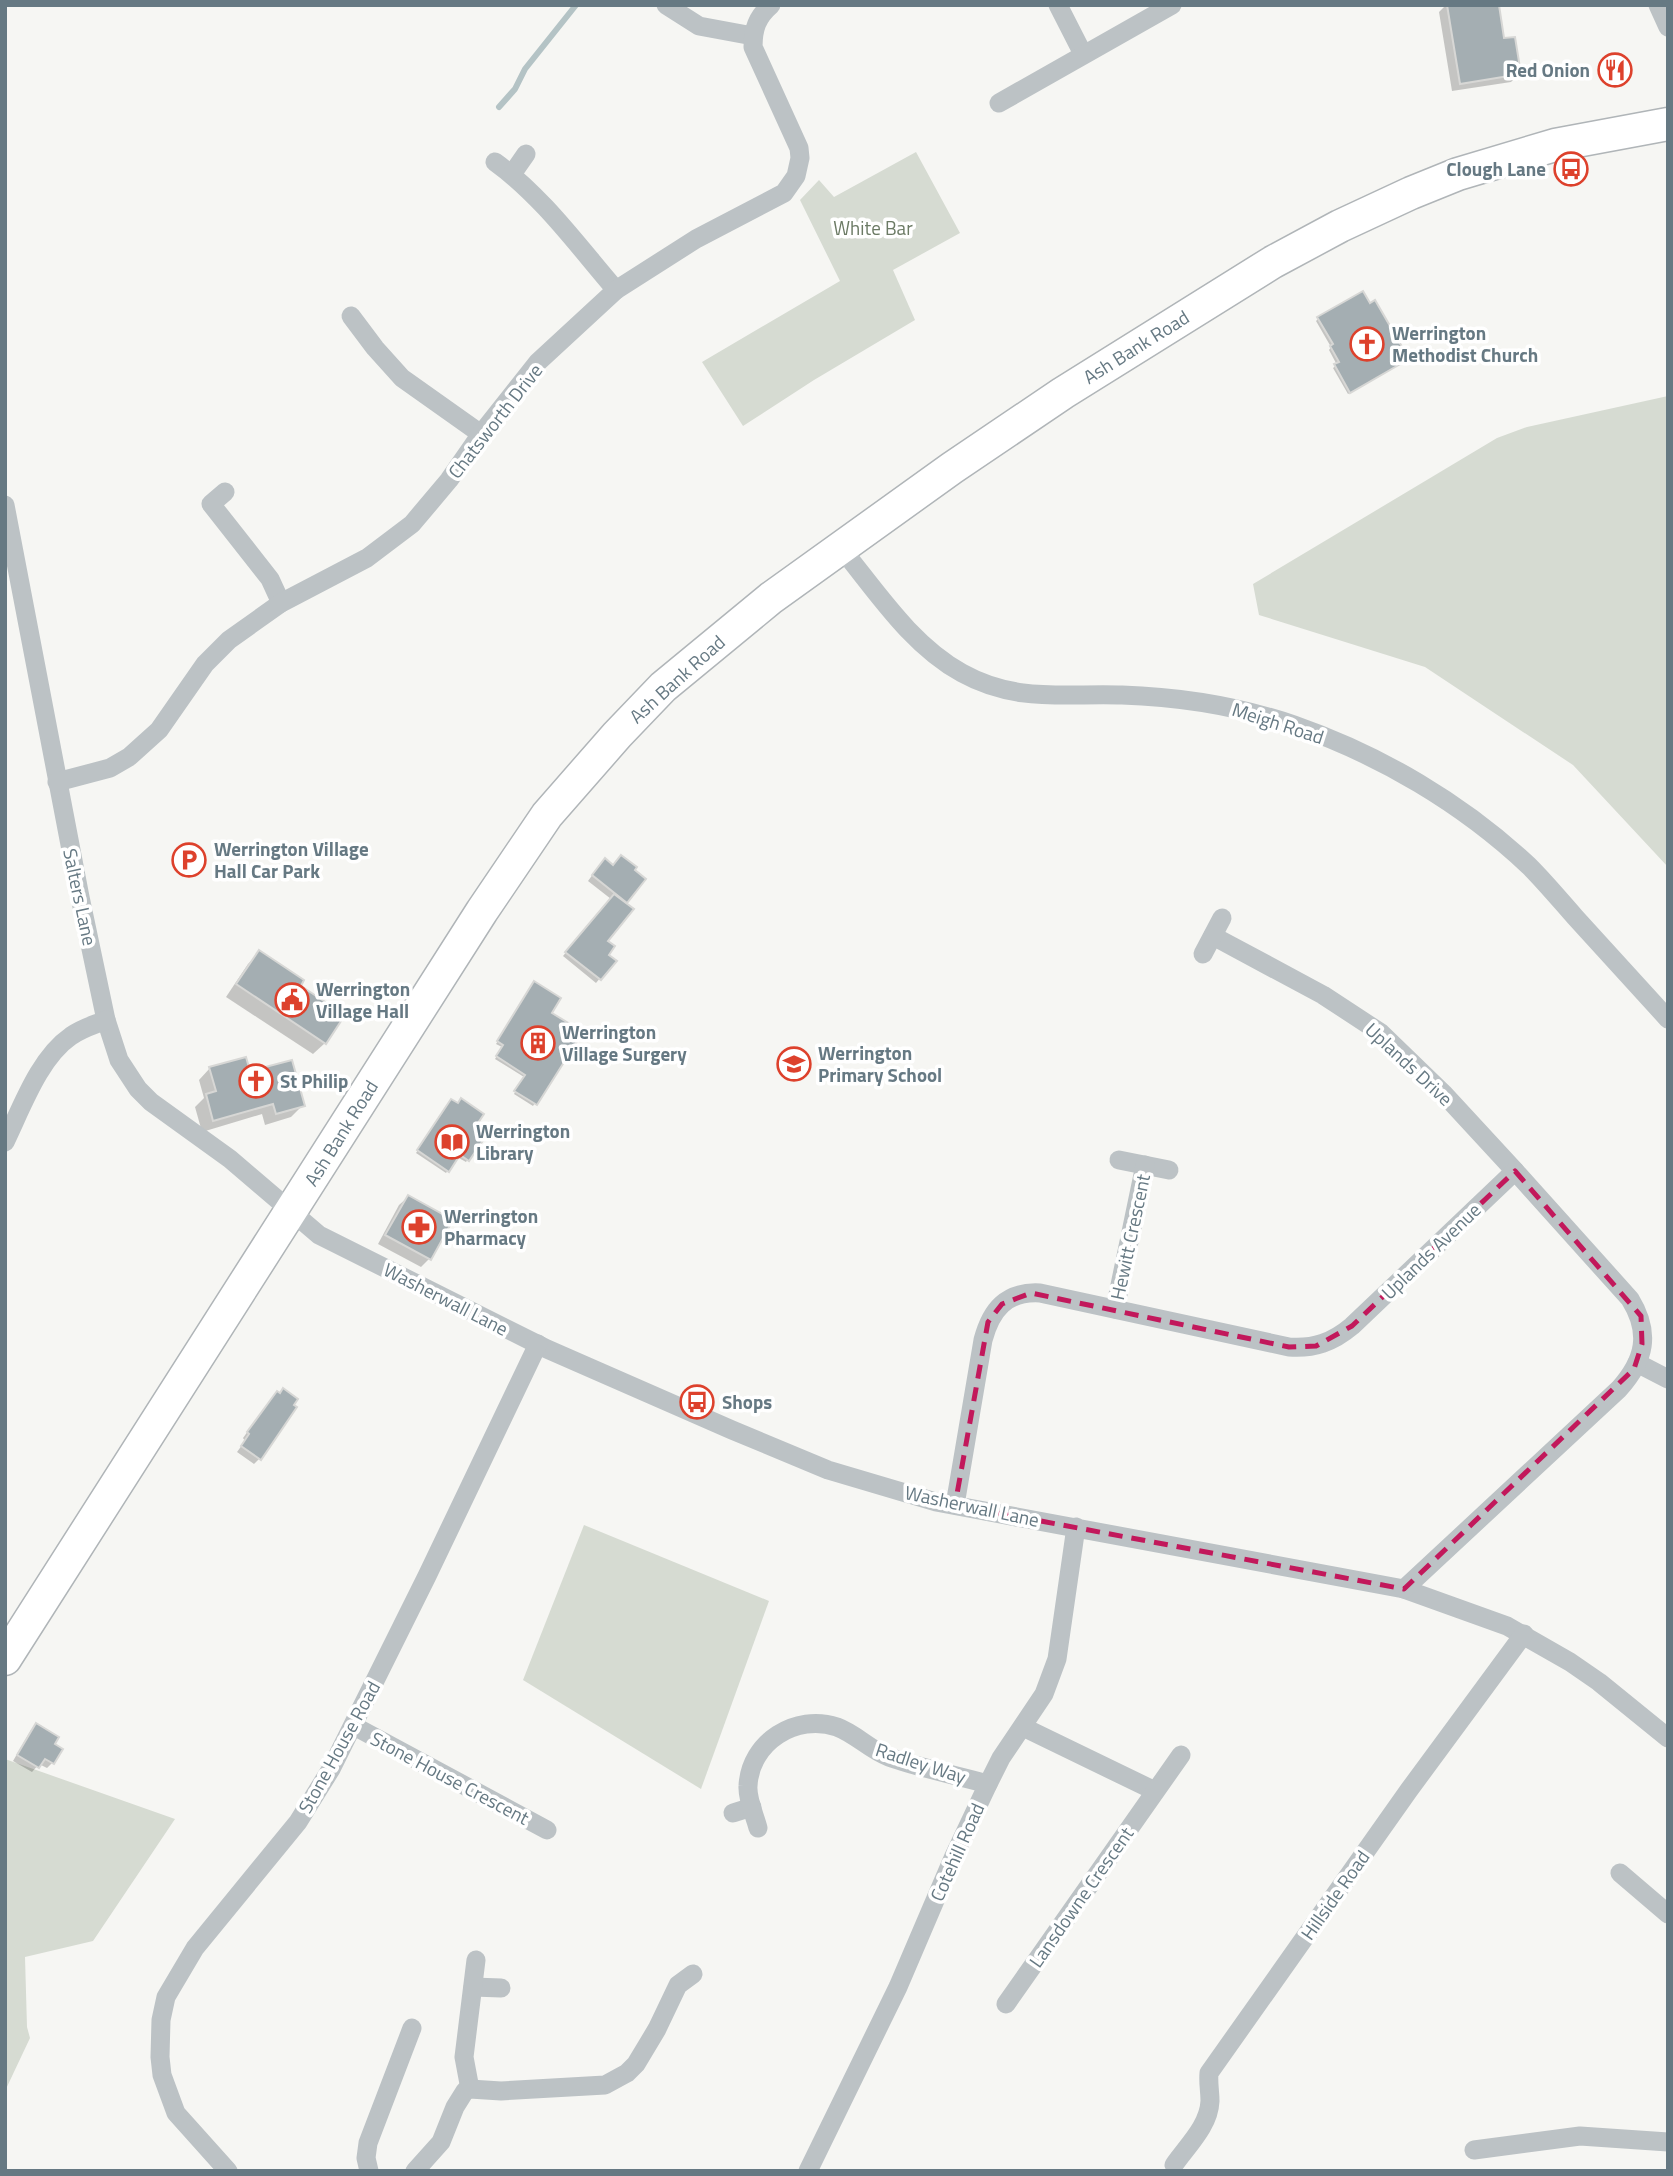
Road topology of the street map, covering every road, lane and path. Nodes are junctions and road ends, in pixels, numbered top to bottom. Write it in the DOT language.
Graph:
graph roads {
  1 [pos="666,5"];
  2 [pos="771,5"];
  3 [pos="1058,5"];
  4 [pos="1172,5"];
  5 [pos="1658,5"];
  6 [pos="1668,27"];
  7 [pos="753,36"];
  8 [pos="1083,54"];
  9 [pos="999,103"];
  10 [pos="1668,124"];
  11 [pos="526,154"];
  12 [pos="495,162"];
  13 [pos="512,174"];
  14 [pos="616,290"];
  15 [pos="351,316"];
  16 [pos="481,434"];
  17 [pos="225,492"];
  18 [pos="5,505"];
  19 [pos="841,548"];
  20 [pos="281,603"];
  21 [pos="57,782"];
  22 [pos="1222,918"];
  23 [pos="1213,936"];
  24 [pos="1203,954"];
  25 [pos="1668,1019"];
  26 [pos="106,1020"];
  27 [pos="5,1142"];
  28 [pos="1119,1160"];
  29 [pos="1145,1165"];
  30 [pos="1170,1170"];
  31 [pos="1515,1171"];
  32 [pos="291,1212"];
  33 [pos="1115,1309"];
  34 [pos="538,1344"];
  35 [pos="1637,1363"];
  36 [pos="1668,1379"];
  37 [pos="955,1505"];
  38 [pos="1076,1527"];
  39 [pos="1404,1589"];
  40 [pos="1524,1634"];
  41 [pos="5,1659"];
  42 [pos="354,1726"];
  43 [pos="1023,1727"];
  44 [pos="1668,1738"];
  45 [pos="1181,1755"];
  46 [pos="988,1784"];
  47 [pos="1156,1791"];
  48 [pos="752,1807"];
  49 [pos="733,1813"];
  50 [pos="758,1828"];
  51 [pos="547,1830"];
  52 [pos="1620,1872"];
  53 [pos="1668,1914"];
  54 [pos="476,1960"];
  55 [pos="681,1980"];
  56 [pos="473,1987"];
  57 [pos="501,1988"];
  58 [pos="1006,2004"];
  59 [pos="412,2028"];
  60 [pos="470,2089"];
  61 [pos="1668,2143"];
  62 [pos="1474,2150"];
  63 [pos="1174,2165"];
  64 [pos="228,2171"];
  65 [pos="369,2171"];
  66 [pos="415,2171"];
  67 [pos="808,2171"];
  1 -- 7 [label="street"];
  2 -- 7 [label="street"];
  3 -- 8 [label="street"];
  4 -- 8 [label="street"];
  5 -- 6 [label="street"];
  7 -- 14 [label="street, Chatsworth Drive"];
  8 -- 9 [label="street"];
  10 -- 19 [label="highway, Ash Bank Road"];
  11 -- 13 [label="street"];
  12 -- 13 [label="street"];
  13 -- 14 [label="street"];
  14 -- 16 [label="street, Chatsworth Drive"];
  15 -- 16 [label="street"];
  16 -- 20 [label="street, Chatsworth Drive"];
  17 -- 20 [label="street"];
  18 -- 21 [label="street, Salters Lane"];
  19 -- 25 [label="street, Meigh Road"];
  19 -- 32 [label="highway, Ash Bank Road"];
  20 -- 21 [label="street, Chatsworth Drive"];
  21 -- 26 [label="street, Salters Lane"];
  22 -- 23 [label="street"];
  23 -- 24 [label="street"];
  23 -- 31 [label="street, Uplands Drive"];
  26 -- 27 [label="street"];
  26 -- 32 [label="street, Salters Lane"];
  28 -- 29 [label="street, Hewitt Crescent"];
  29 -- 30 [label="street, Hewitt Crescent"];
  29 -- 33 [label="street, Hewitt Crescent"];
  31 -- 33 [label="street, Uplands Avenue"];
  31 -- 35 [label="street"];
  32 -- 34 [label="street, Washerwall Lane"];
  32 -- 41 [label="highway, Ash Bank Road"];
  33 -- 37 [label="street, Uplands Avenue"];
  34 -- 37 [label="street, Washerwall Lane"];
  34 -- 42 [label="street, Stone House Road"];
  35 -- 36 [label="street"];
  35 -- 39 [label="street"];
  37 -- 38 [label="street, Washerwall Lane"];
  38 -- 39 [label="street, Washerwall Lane"];
  38 -- 43 [label="street, Cotehill Road"];
  39 -- 40 [label="street, Washerwall Lane"];
  40 -- 44 [label="street, Washerwall Lane"];
  40 -- 63 [label="street, Hillside Road"];
  42 -- 51 [label="street, Stone House Crescent"];
  42 -- 64 [label="street, Stone House Road"];
  43 -- 46 [label="street, Cotehill Road"];
  43 -- 47 [label="street"];
  45 -- 47 [label="street, Lansdowne Crescent"];
  46 -- 48 [label="street, Radley Way"];
  46 -- 67 [label="street, Cotehill Road"];
  47 -- 58 [label="street, Lansdowne Crescent"];
  48 -- 49 [label="street"];
  48 -- 50 [label="street, Radley Way"];
  52 -- 53 [label="street"];
  54 -- 56 [label="street"];
  55 -- 60 [label="street"];
  56 -- 57 [label="street"];
  56 -- 60 [label="street"];
  59 -- 65 [label="street"];
  60 -- 66 [label="street"];
  61 -- 62 [label="street"];
}
